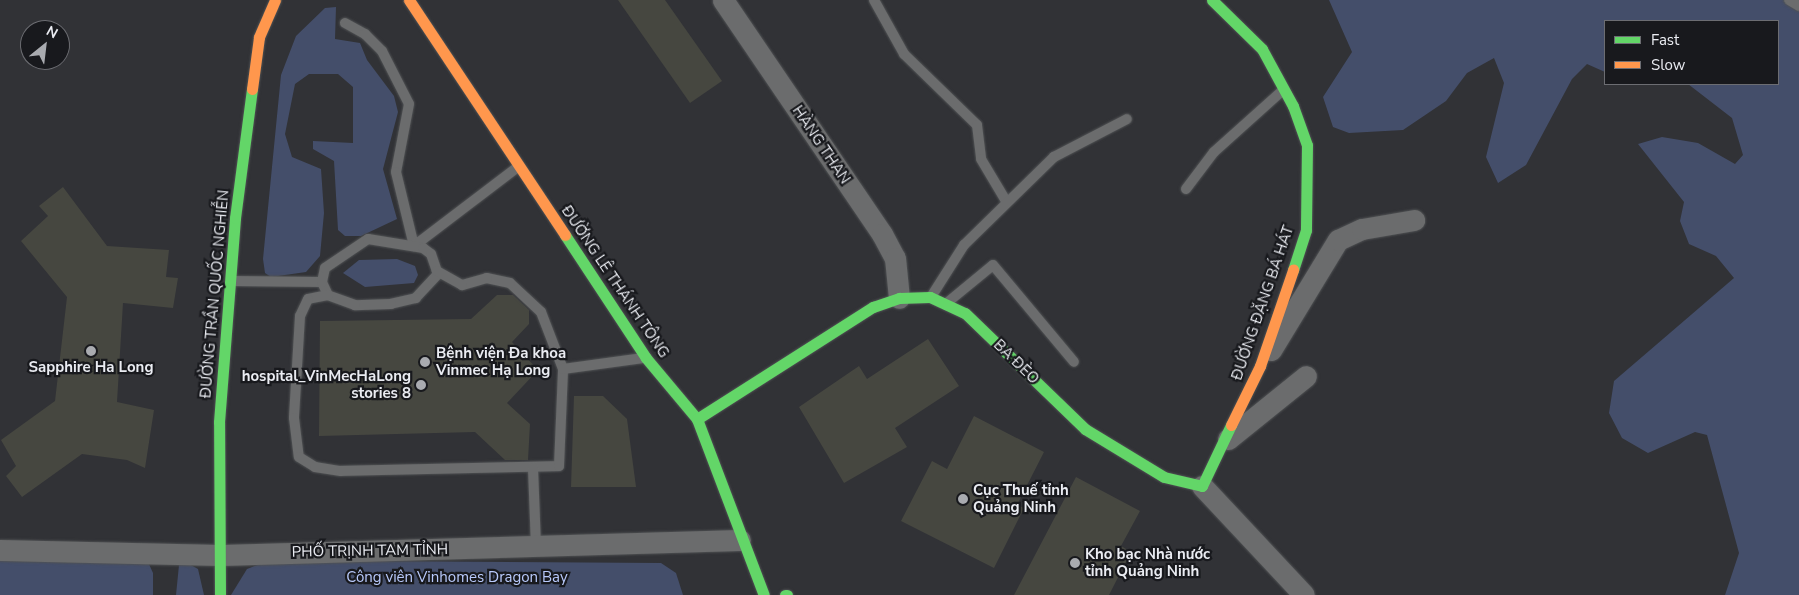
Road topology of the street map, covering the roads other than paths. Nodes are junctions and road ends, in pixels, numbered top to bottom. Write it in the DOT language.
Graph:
graph roads {
  1 [pos="275,0"];
  2 [pos="409,0"];
  3 [pos="723,0"];
  4 [pos="874,0"];
  5 [pos="1212,0"];
  6 [pos="1789,0"];
  7 [pos="1799,6"];
  8 [pos="345,24"];
  9 [pos="1284,89"];
  10 [pos="1127,119"];
  11 [pos="519,166"];
  12 [pos="1186,190"];
  13 [pos="1006,201"];
  14 [pos="1414,220"];
  15 [pos="414,246"];
  16 [pos="437,271"];
  17 [pos="230,281"];
  18 [pos="322,282"];
  19 [pos="328,295"];
  20 [pos="930,297"];
  21 [pos="899,298"];
  22 [pos="945,304"];
  23 [pos="646,358"];
  24 [pos="1074,362"];
  25 [pos="1260,366"];
  26 [pos="563,369"];
  27 [pos="1306,376"];
  28 [pos="697,419"];
  29 [pos="1223,444"];
  30 [pos="533,468"];
  31 [pos="1202,486"];
  32 [pos="740,540"];
  33 [pos="536,547"];
  34 [pos="0,550"];
  35 [pos="221,555"];
  36 [pos="220,595"];
  37 [pos="764,595"];
  38 [pos="1304,595"];
  1 -- 17 [label="street, ĐƯỜNG TRẦN QUỐC NGHIỄN"];
  2 -- 11 [label="street, ĐƯỜNG LÊ THÁNH TÔNG"];
  3 -- 21 [label="street, HÀNG THAN"];
  4 -- 13 [label="lane"];
  5 -- 9 [label="street, ĐƯỜNG ĐẶNG BÁ HÁT"];
  6 -- 7 [label="lane"];
  8 -- 15 [label="lane"];
  9 -- 12 [label="lane"];
  9 -- 25 [label="street, ĐƯỜNG ĐẶNG BÁ HÁT"];
  10 -- 13 [label="lane"];
  11 -- 15 [label="lane"];
  11 -- 23 [label="street, ĐƯỜNG LÊ THÁNH TÔNG"];
  13 -- 20 [label="lane"];
  14 -- 25 [label="street"];
  15 -- 16 [label="lane"];
  15 -- 18 [label="lane"];
  16 -- 19 [label="lane"];
  16 -- 26 [label="lane"];
  17 -- 18 [label="lane"];
  17 -- 35 [label="street, ĐƯỜNG TRẦN QUỐC NGHIỄN"];
  18 -- 19 [label="lane"];
  19 -- 30 [label="lane"];
  20 -- 21 [label="street, BA ĐÈO"];
  20 -- 22 [label="street, BA ĐÈO"];
  21 -- 28 [label="street, BA ĐÈO"];
  22 -- 24 [label="lane"];
  22 -- 31 [label="street, BA ĐÈO"];
  23 -- 26 [label="lane"];
  23 -- 28 [label="street, ĐƯỜNG LÊ THÁNH TÔNG"];
  25 -- 29 [label="street, ĐƯỜNG ĐẶNG BÁ HÁT"];
  26 -- 30 [label="lane"];
  27 -- 29 [label="street"];
  28 -- 32 [label="street, ĐƯỜNG LÊ THÁNH TÔNG"];
  29 -- 31 [label="street, ĐƯỜNG ĐẶNG BÁ HÁT"];
  30 -- 33 [label="lane"];
  31 -- 38 [label="street"];
  32 -- 33 [label="street, PHỐ TRỊNH TAM TỈNH"];
  32 -- 37 [label="street, ĐƯỜNG LÊ THÁNH TÔNG"];
  33 -- 35 [label="street, PHỐ TRỊNH TAM TỈNH"];
  34 -- 35 [label="street, PHỐ TRỊNH TAM TỈNH"];
  35 -- 36 [label="street, ĐƯỜNG TRẦN QUỐC NGHIỄN"];
}
